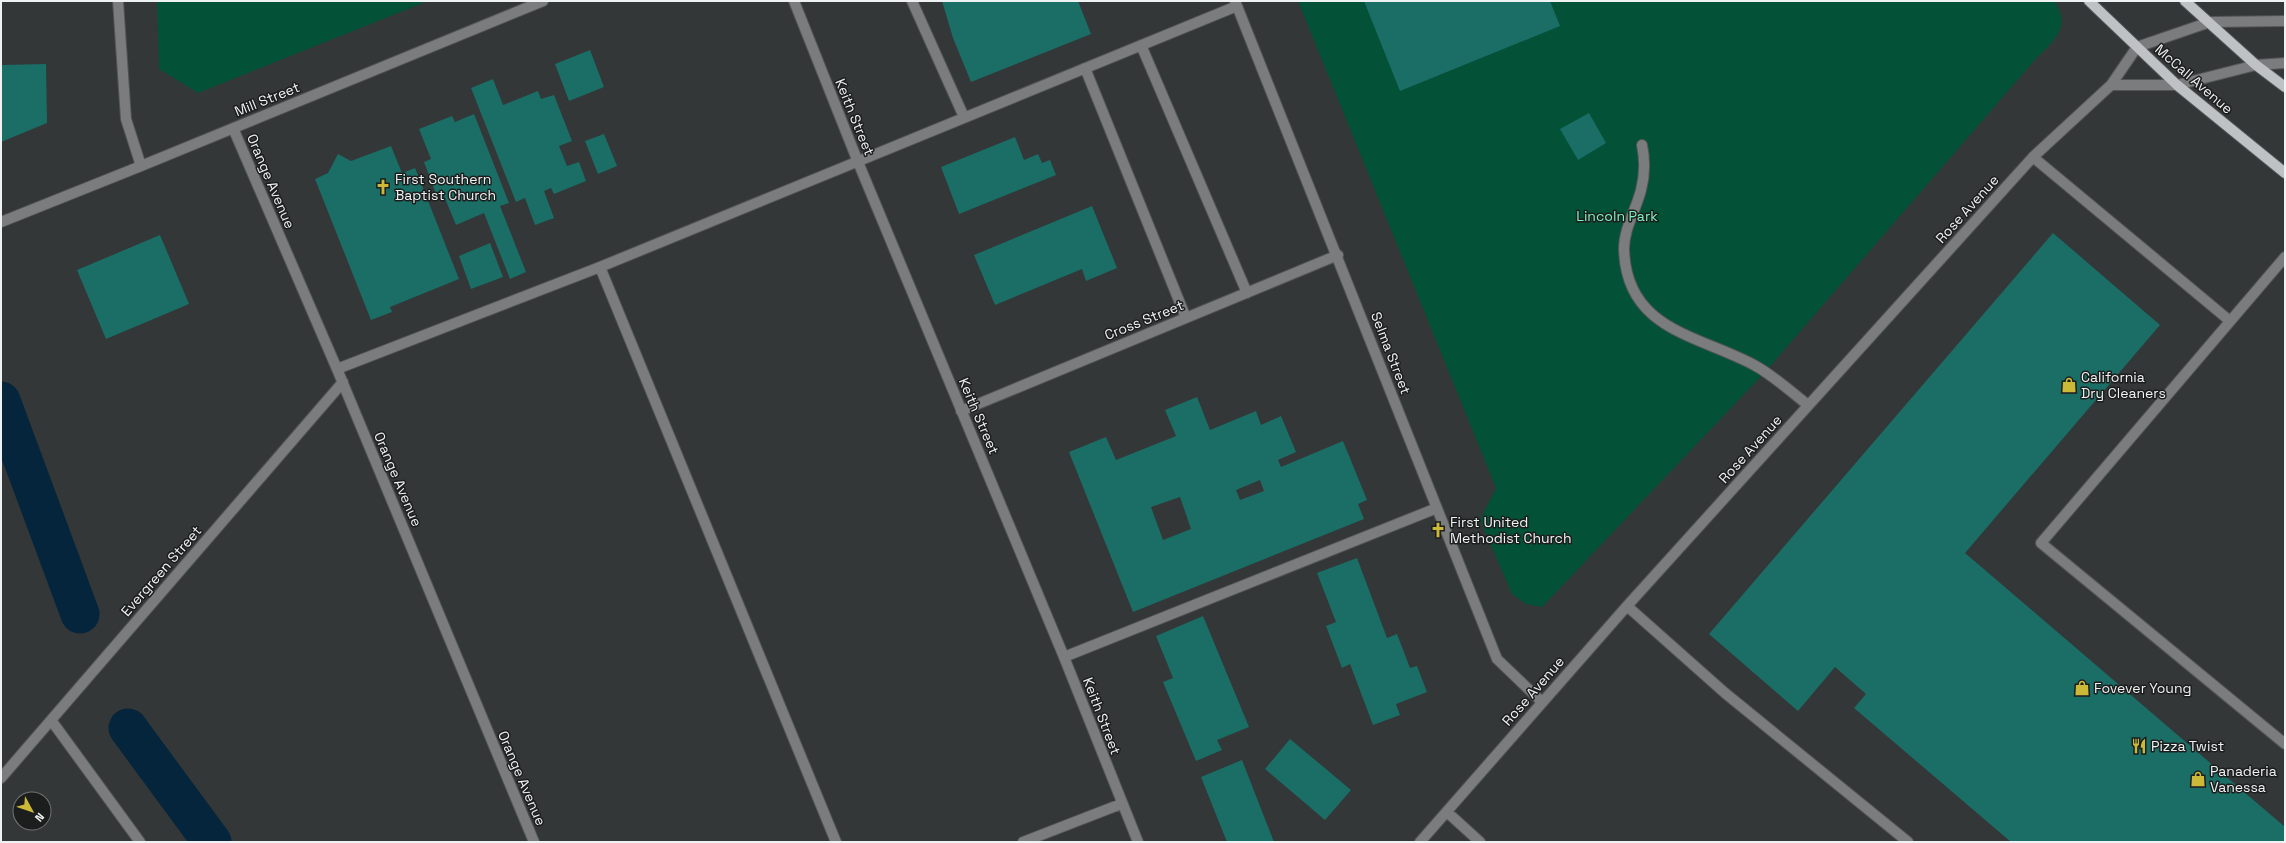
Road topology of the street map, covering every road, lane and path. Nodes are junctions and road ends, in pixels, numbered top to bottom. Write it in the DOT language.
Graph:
graph roads {
  1 [pos="118,1"];
  2 [pos="543,1"];
  3 [pos="794,1"];
  4 [pos="912,1"];
  5 [pos="2089,1"];
  6 [pos="2185,1"];
  7 [pos="1236,4"];
  8 [pos="2285,21"];
  9 [pos="2210,22"];
  10 [pos="1142,45"];
  11 [pos="2137,47"];
  12 [pos="2285,63"];
  13 [pos="2256,65"];
  14 [pos="1085,68"];
  15 [pos="2110,85"];
  16 [pos="2177,85"];
  17 [pos="2285,87"];
  18 [pos="964,117"];
  19 [pos="233,128"];
  20 [pos="1642,145"];
  21 [pos="2033,157"];
  22 [pos="858,162"];
  23 [pos="141,166"];
  24 [pos="2285,173"];
  25 [pos="1,222"];
  26 [pos="1338,255"];
  27 [pos="2285,257"];
  28 [pos="600,267"];
  29 [pos="1247,293"];
  30 [pos="1186,318"];
  31 [pos="2230,321"];
  32 [pos="337,369"];
  33 [pos="342,382"];
  34 [pos="1808,405"];
  35 [pos="961,411"];
  36 [pos="1437,508"];
  37 [pos="1627,606"];
  38 [pos="1064,657"];
  39 [pos="1542,702"];
  40 [pos="51,720"];
  41 [pos="2285,744"];
  42 [pos="1,778"];
  43 [pos="1121,804"];
  44 [pos="1446,812"];
  45 [pos="140,842"];
  46 [pos="534,842"];
  47 [pos="836,842"];
  48 [pos="1023,842"];
  49 [pos="1138,842"];
  50 [pos="1420,842"];
  51 [pos="1480,842"];
  52 [pos="1908,842"];
  1 -- 23 [label="street"];
  2 -- 19 [label="street, Mill Street"];
  3 -- 22 [label="street, Keith Street"];
  4 -- 18 [label="street"];
  5 -- 11 [label="main road, McCall Avenue"];
  6 -- 9 [label="main road"];
  7 -- 10 [label="street"];
  7 -- 26 [label="street, Selma Street"];
  8 -- 9 [label="street"];
  9 -- 11 [label="street"];
  9 -- 13 [label="main road"];
  10 -- 14 [label="street"];
  10 -- 29 [label="street"];
  11 -- 15 [label="street, Rose Avenue"];
  11 -- 16 [label="main road, McCall Avenue"];
  12 -- 13 [label="street"];
  13 -- 16 [label="street"];
  13 -- 17 [label="main road"];
  14 -- 18 [label="street"];
  14 -- 30 [label="street"];
  15 -- 16 [label="street"];
  15 -- 21 [label="street, Rose Avenue"];
  16 -- 24 [label="main road, McCall Avenue"];
  18 -- 22 [label="street"];
  19 -- 23 [label="street, Mill Street"];
  19 -- 32 [label="street, Orange Avenue"];
  20 -- 34 [label="street"];
  21 -- 31 [label="street"];
  21 -- 34 [label="street, Rose Avenue"];
  22 -- 28 [label="street"];
  22 -- 35 [label="street, Keith Street"];
  23 -- 25 [label="street, Mill Street"];
  26 -- 29 [label="street, Cross Street"];
  26 -- 36 [label="street, Selma Street"];
  27 -- 31 [label="street"];
  28 -- 32 [label="street"];
  28 -- 47 [label="street"];
  29 -- 30 [label="street, Cross Street"];
  30 -- 35 [label="street, Cross Street"];
  31 -- 41 [label="street"];
  32 -- 33 [label="street, Orange Avenue"];
  33 -- 40 [label="street, Evergreen Street"];
  33 -- 46 [label="street, Orange Avenue"];
  34 -- 37 [label="street, Rose Avenue"];
  35 -- 38 [label="street, Keith Street"];
  36 -- 38 [label="street"];
  36 -- 39 [label="street, Selma Street"];
  37 -- 39 [label="street, Rose Avenue"];
  37 -- 52 [label="street"];
  38 -- 43 [label="street, Keith Street"];
  39 -- 44 [label="street, Rose Avenue"];
  40 -- 42 [label="street, Evergreen Street"];
  40 -- 45 [label="street"];
  43 -- 48 [label="street"];
  43 -- 49 [label="street, Keith Street"];
  44 -- 50 [label="street, Rose Avenue"];
  44 -- 51 [label="street"];
}
